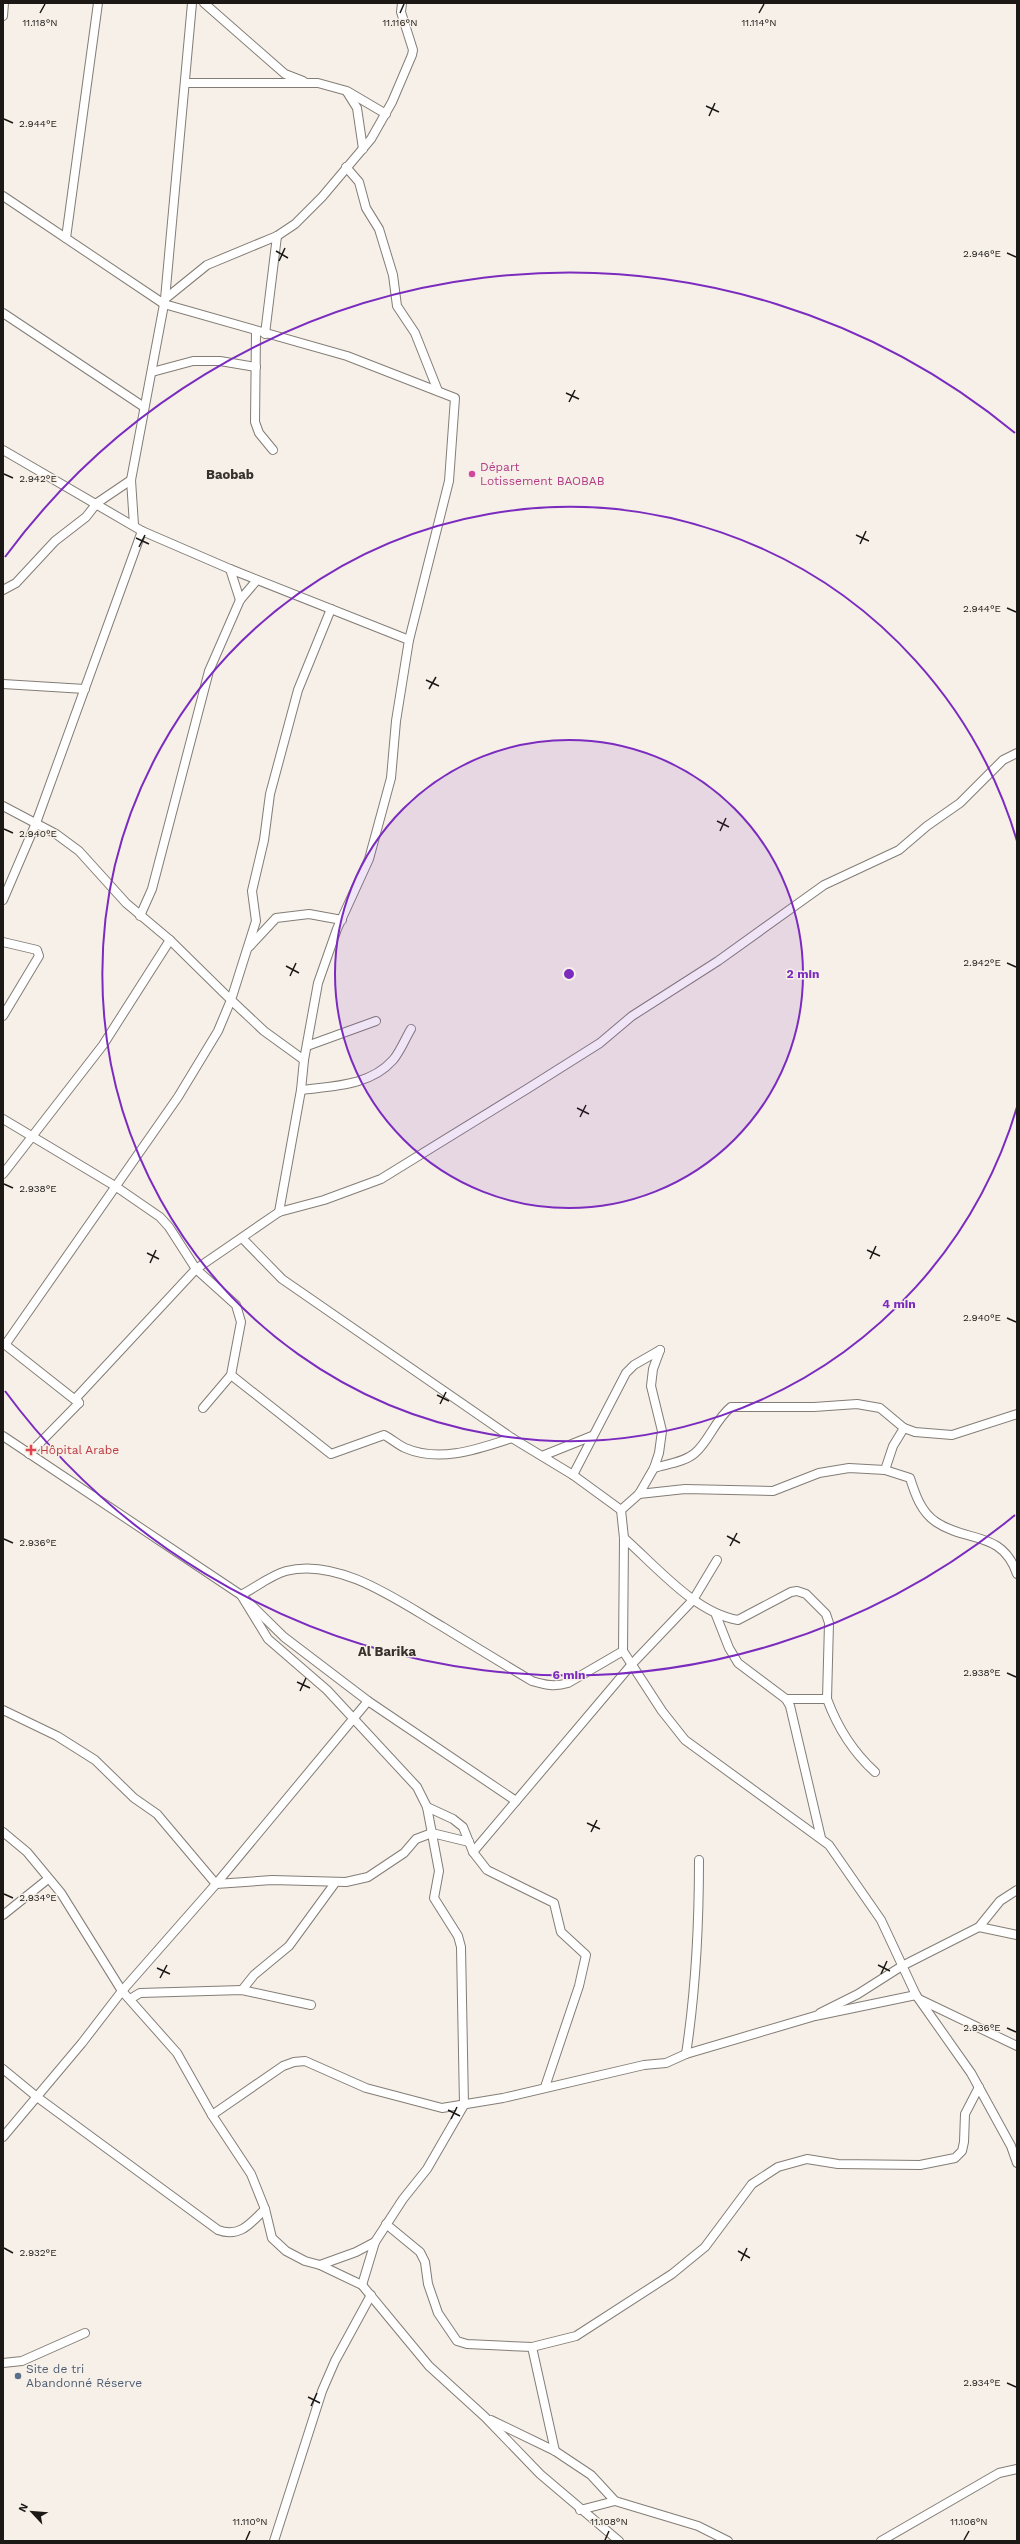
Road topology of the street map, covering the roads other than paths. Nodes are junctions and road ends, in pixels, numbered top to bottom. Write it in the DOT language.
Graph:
graph roads {
  1 [pos="4,3"];
  2 [pos="98,3"];
  3 [pos="192,3"];
  4 [pos="204,3"];
  5 [pos="402,3"];
  6 [pos="3,16"];
  7 [pos="186,83"];
  8 [pos="310,83"];
  9 [pos="347,91"];
  10 [pos="386,114"];
  11 [pos="362,149"];
  12 [pos="346,167"];
  13 [pos="3,196"];
  14 [pos="277,236"];
  15 [pos="66,238"];
  16 [pos="165,302"];
  17 [pos="3,313"];
  18 [pos="256,332"];
  19 [pos="265,334"];
  20 [pos="256,367"];
  21 [pos="152,372"];
  22 [pos="438,391"];
  23 [pos="144,407"];
  24 [pos="3,450"];
  25 [pos="273,450"];
  26 [pos="131,480"];
  27 [pos="97,503"];
  28 [pos="134,525"];
  29 [pos="142,531"];
  30 [pos="230,569"];
  31 [pos="257,580"];
  32 [pos="3,590"];
  33 [pos="240,600"];
  34 [pos="331,609"];
  35 [pos="409,640"];
  36 [pos="3,684"];
  37 [pos="85,689"];
  38 [pos="1017,753"];
  39 [pos="3,806"];
  40 [pos="36,824"];
  41 [pos="3,900"];
  42 [pos="140,916"];
  43 [pos="342,920"];
  44 [pos="170,940"];
  45 [pos="3,942"];
  46 [pos="247,949"];
  47 [pos="230,1000"];
  48 [pos="3,1016"];
  49 [pos="376,1021"];
  50 [pos="411,1029"];
  51 [pos="307,1046"];
  52 [pos="304,1060"];
  53 [pos="301,1090"];
  54 [pos="3,1119"];
  55 [pos="31,1136"];
  56 [pos="3,1174"];
  57 [pos="115,1186"];
  58 [pos="279,1212"];
  59 [pos="242,1238"];
  60 [pos="196,1269"];
  61 [pos="4,1344"];
  62 [pos="231,1375"];
  63 [pos="79,1403"];
  64 [pos="203,1408"];
  65 [pos="1017,1414"];
  66 [pos="904,1428"];
  67 [pos="3,1436"];
  68 [pos="592,1436"];
  69 [pos="512,1438"];
  70 [pos="29,1454"];
  71 [pos="542,1456"];
  72 [pos="654,1468"];
  73 [pos="885,1470"];
  74 [pos="573,1475"];
  75 [pos="639,1494"];
  76 [pos="620,1510"];
  77 [pos="624,1538"];
  78 [pos="716,1560"];
  79 [pos="1017,1574"];
  80 [pos="241,1596"];
  81 [pos="693,1600"];
  82 [pos="716,1615"];
  83 [pos="622,1651"];
  84 [pos="632,1664"];
  85 [pos="786,1698"];
  86 [pos="827,1699"];
  87 [pos="368,1702"];
  88 [pos="3,1710"];
  89 [pos="355,1717"];
  90 [pos="875,1772"];
  91 [pos="516,1801"];
  92 [pos="427,1807"];
  93 [pos="3,1832"];
  94 [pos="432,1833"];
  95 [pos="821,1838"];
  96 [pos="470,1842"];
  97 [pos="473,1852"];
  98 [pos="699,1860"];
  99 [pos="48,1879"];
  100 [pos="335,1883"];
  101 [pos="216,1884"];
  102 [pos="1017,1890"];
  103 [pos="3,1915"];
  104 [pos="979,1928"];
  105 [pos="1017,1935"];
  106 [pos="902,1966"];
  107 [pos="242,1990"];
  108 [pos="122,1991"];
  109 [pos="918,1997"];
  110 [pos="130,1998"];
  111 [pos="311,2005"];
  112 [pos="815,2016"];
  113 [pos="1017,2046"];
  114 [pos="686,2054"];
  115 [pos="3,2069"];
  116 [pos="545,2087"];
  117 [pos="979,2087"];
  118 [pos="37,2097"];
  119 [pos="464,2105"];
  120 [pos="212,2115"];
  121 [pos="3,2137"];
  122 [pos="1017,2163"];
  123 [pos="265,2209"];
  124 [pos="386,2224"];
  125 [pos="374,2242"];
  126 [pos="320,2265"];
  127 [pos="362,2285"];
  128 [pos="371,2295"];
  129 [pos="85,2334"];
  130 [pos="532,2347"];
  131 [pos="3,2363"];
  132 [pos="485,2417"];
  133 [pos="555,2451"];
  134 [pos="1017,2469"];
  135 [pos="615,2501"];
  136 [pos="580,2510"];
  137 [pos="274,2541"];
  138 [pos="619,2541"];
  139 [pos="728,2541"];
  140 [pos="881,2541"];
  1 -- 6 [label="street"];
  2 -- 15 [label="street"];
  3 -- 7 [label="street"];
  4 -- 8 [label="street"];
  5 -- 10 [label="street"];
  7 -- 8 [label="street"];
  7 -- 16 [label="street"];
  8 -- 9 [label="street"];
  9 -- 10 [label="street"];
  9 -- 11 [label="street"];
  10 -- 11 [label="street"];
  11 -- 12 [label="street"];
  12 -- 14 [label="street"];
  12 -- 22 [label="street"];
  13 -- 15 [label="street"];
  14 -- 16 [label="street"];
  14 -- 19 [label="street"];
  15 -- 16 [label="street"];
  16 -- 18 [label="street"];
  16 -- 21 [label="street"];
  17 -- 23 [label="street"];
  18 -- 19 [label="street"];
  18 -- 20 [label="street"];
  19 -- 22 [label="street"];
  20 -- 21 [label="street"];
  20 -- 25 [label="street"];
  21 -- 23 [label="street"];
  22 -- 35 [label="street"];
  23 -- 26 [label="street"];
  24 -- 27 [label="street"];
  26 -- 27 [label="street"];
  26 -- 28 [label="street"];
  27 -- 28 [label="street"];
  27 -- 32 [label="street"];
  28 -- 29 [label="street"];
  29 -- 30 [label="street"];
  29 -- 37 [label="street"];
  30 -- 31 [label="street"];
  30 -- 33 [label="street"];
  31 -- 33 [label="street"];
  31 -- 34 [label="street"];
  33 -- 42 [label="street"];
  34 -- 35 [label="street"];
  34 -- 46 [label="street"];
  35 -- 43 [label="street"];
  36 -- 37 [label="street"];
  37 -- 40 [label="street"];
  38 -- 58 [label="street"];
  39 -- 40 [label="street"];
  40 -- 41 [label="street"];
  40 -- 42 [label="street"];
  42 -- 44 [label="street"];
  43 -- 46 [label="street"];
  43 -- 51 [label="street"];
  44 -- 47 [label="street"];
  44 -- 55 [label="street"];
  45 -- 48 [label="street"];
  46 -- 47 [label="street"];
  47 -- 52 [label="street"];
  47 -- 57 [label="street"];
  49 -- 51 [label="street"];
  50 -- 53 [label="street"];
  51 -- 52 [label="street"];
  52 -- 53 [label="street"];
  53 -- 58 [label="street"];
  54 -- 55 [label="street"];
  55 -- 56 [label="street"];
  55 -- 57 [label="street"];
  57 -- 60 [label="street"];
  57 -- 61 [label="street"];
  58 -- 59 [label="street"];
  59 -- 60 [label="street"];
  59 -- 69 [label="street"];
  60 -- 62 [label="street"];
  60 -- 63 [label="street"];
  61 -- 63 [label="street"];
  62 -- 64 [label="street"];
  62 -- 69 [label="street"];
  63 -- 70 [label="street"];
  65 -- 66 [label="street"];
  66 -- 72 [label="street"];
  66 -- 73 [label="street"];
  67 -- 70 [label="street"];
  68 -- 71 [label="street"];
  68 -- 72 [label="street"];
  68 -- 74 [label="street"];
  69 -- 71 [label="street"];
  70 -- 80 [label="street"];
  71 -- 74 [label="street"];
  72 -- 75 [label="street"];
  73 -- 75 [label="street"];
  73 -- 79 [label="street"];
  74 -- 76 [label="street"];
  75 -- 76 [label="street"];
  76 -- 77 [label="street"];
  77 -- 81 [label="street"];
  77 -- 83 [label="street"];
  78 -- 81 [label="street"];
  80 -- 83 [label="street"];
  80 -- 87 [label="street"];
  80 -- 89 [label="street"];
  81 -- 82 [label="street"];
  81 -- 84 [label="street"];
  82 -- 85 [label="street"];
  82 -- 86 [label="street"];
  83 -- 84 [label="street"];
  84 -- 91 [label="street"];
  84 -- 95 [label="street"];
  85 -- 86 [label="street"];
  85 -- 95 [label="street"];
  86 -- 90 [label="street"];
  87 -- 89 [label="street"];
  87 -- 91 [label="street"];
  88 -- 101 [label="street"];
  89 -- 92 [label="street"];
  89 -- 101 [label="street"];
  91 -- 97 [label="street"];
  92 -- 94 [label="street"];
  92 -- 96 [label="street"];
  93 -- 99 [label="street"];
  94 -- 96 [label="street"];
  94 -- 100 [label="street"];
  94 -- 119 [label="street"];
  95 -- 106 [label="street"];
  96 -- 97 [label="street"];
  97 -- 116 [label="street"];
  98 -- 114 [label="street"];
  99 -- 103 [label="street"];
  99 -- 108 [label="street"];
  100 -- 101 [label="street"];
  100 -- 107 [label="street"];
  101 -- 108 [label="street"];
  102 -- 104 [label="street"];
  104 -- 105 [label="street"];
  104 -- 106 [label="street"];
  106 -- 109 [label="street"];
  106 -- 112 [label="street"];
  107 -- 110 [label="street"];
  107 -- 111 [label="street"];
  108 -- 110 [label="street"];
  108 -- 118 [label="street"];
  109 -- 112 [label="street"];
  109 -- 113 [label="street"];
  109 -- 117 [label="street"];
  110 -- 120 [label="street"];
  112 -- 114 [label="street"];
  114 -- 116 [label="street"];
  115 -- 118 [label="street"];
  116 -- 119 [label="street"];
  117 -- 122 [label="street"];
  117 -- 130 [label="street"];
  118 -- 121 [label="street"];
  118 -- 123 [label="street"];
  119 -- 120 [label="street"];
  119 -- 124 [label="street"];
  120 -- 123 [label="street"];
  123 -- 126 [label="street"];
  124 -- 125 [label="street"];
  124 -- 130 [label="street"];
  125 -- 126 [label="street"];
  125 -- 127 [label="street"];
  126 -- 127 [label="street"];
  127 -- 128 [label="street"];
  128 -- 132 [label="street"];
  128 -- 137 [label="street"];
  129 -- 131 [label="street"];
  130 -- 133 [label="street"];
  132 -- 133 [label="street"];
  132 -- 136 [label="street"];
  133 -- 135 [label="street"];
  134 -- 140 [label="street"];
  135 -- 136 [label="street"];
  135 -- 139 [label="street"];
  136 -- 138 [label="street"];
}
